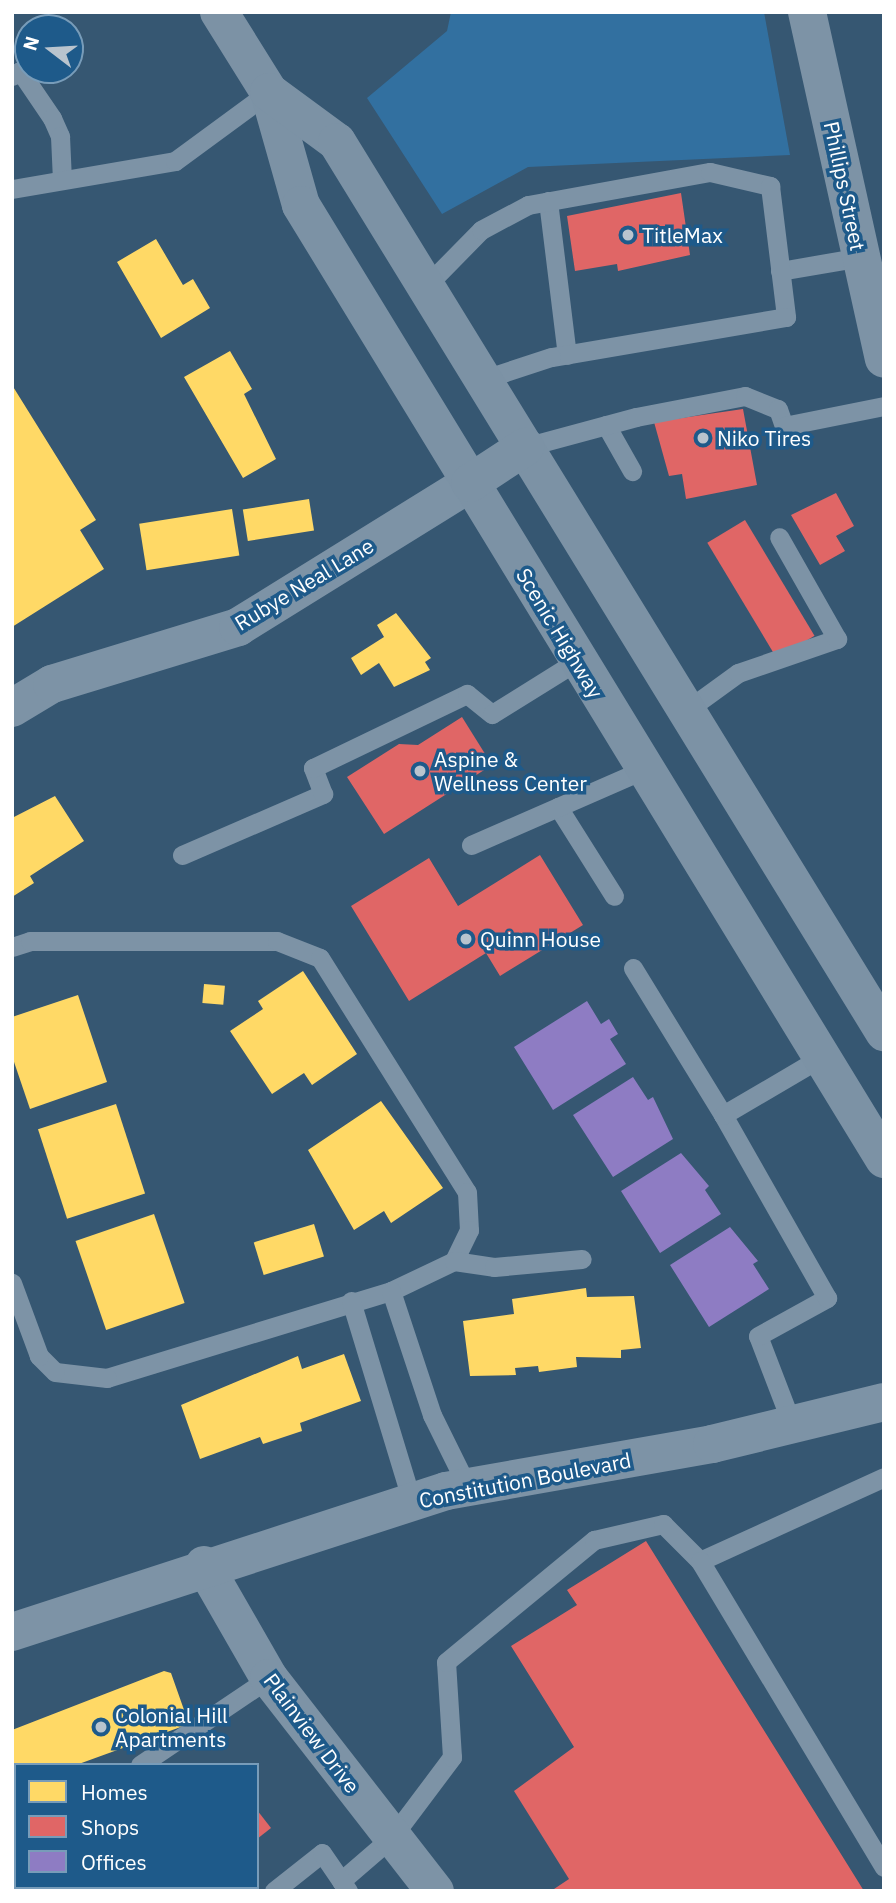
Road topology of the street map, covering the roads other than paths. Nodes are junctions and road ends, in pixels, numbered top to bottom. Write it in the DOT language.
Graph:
graph roads {
  1 [pos="807,12"];
  2 [pos="223,14"];
  3 [pos="12,76"];
  4 [pos="269,92"];
  5 [pos="62,180"];
  6 [pos="12,189"];
  7 [pos="548,201"];
  8 [pos="861,257"];
  9 [pos="780,271"];
  10 [pos="426,286"];
  11 [pos="567,355"];
  12 [pos="884,359"];
  13 [pos="484,379"];
  14 [pos="884,406"];
  15 [pos="606,425"];
  16 [pos="526,447"];
  17 [pos="632,471"];
  18 [pos="470,483"];
  19 [pos="779,537"];
  20 [pos="577,661"];
  21 [pos="12,708"];
  22 [pos="687,710"];
  23 [pos="643,770"];
  24 [pos="558,807"];
  25 [pos="471,845"];
  26 [pos="182,855"];
  27 [pos="614,896"];
  28 [pos="12,947"];
  29 [pos="633,968"];
  30 [pos="881,1025"];
  31 [pos="820,1058"];
  32 [pos="723,1115"];
  33 [pos="884,1159"];
  34 [pos="582,1259"];
  35 [pos="454,1261"];
  36 [pos="12,1283"];
  37 [pos="391,1291"];
  38 [pos="351,1301"];
  39 [pos="884,1402"];
  40 [pos="793,1427"];
  41 [pos="884,1477"];
  42 [pos="468,1488"];
  43 [pos="411,1502"];
  44 [pos="700,1561"];
  45 [pos="204,1565"];
  46 [pos="12,1632"];
  47 [pos="269,1678"];
  48 [pos="143,1763"];
  49 [pos="392,1838"];
  50 [pos="884,1867"];
  51 [pos="344,1886"];
  52 [pos="274,1891"];
  53 [pos="435,1891"];
  1 -- 8 [label="street, Phillips Street"];
  2 -- 4 [label="highway, Scenic Highway"];
  3 -- 5 [label="lane"];
  4 -- 5 [label="lane"];
  4 -- 10 [label="highway, Scenic Highway"];
  4 -- 18 [label="highway, Scenic Highway"];
  5 -- 6 [label="lane"];
  7 -- 9 [label="lane"];
  7 -- 10 [label="lane"];
  7 -- 11 [label="lane"];
  8 -- 9 [label="lane"];
  8 -- 12 [label="street, Phillips Street"];
  9 -- 11 [label="lane"];
  10 -- 13 [label="highway, Scenic Highway"];
  11 -- 13 [label="lane"];
  13 -- 16 [label="highway, Scenic Highway"];
  14 -- 15 [label="lane"];
  15 -- 16 [label="lane"];
  15 -- 17 [label="lane"];
  16 -- 18 [label="highway"];
  16 -- 22 [label="highway, Scenic Highway"];
  18 -- 20 [label="highway, Scenic Highway"];
  18 -- 21 [label="street, Rubye Neal Lane"];
  19 -- 22 [label="lane"];
  20 -- 23 [label="highway, Scenic Highway"];
  20 -- 26 [label="lane"];
  22 -- 30 [label="highway, Scenic Highway"];
  23 -- 24 [label="lane"];
  23 -- 31 [label="highway, Scenic Highway"];
  24 -- 25 [label="lane"];
  24 -- 27 [label="lane"];
  28 -- 35 [label="lane"];
  29 -- 32 [label="lane"];
  31 -- 32 [label="lane"];
  31 -- 33 [label="highway, Scenic Highway"];
  32 -- 40 [label="lane"];
  34 -- 35 [label="lane"];
  35 -- 37 [label="lane"];
  36 -- 38 [label="lane"];
  37 -- 38 [label="lane"];
  37 -- 42 [label="lane"];
  38 -- 43 [label="lane"];
  39 -- 40 [label="street, Constitution Boulevard"];
  40 -- 42 [label="street, Constitution Boulevard"];
  41 -- 44 [label="lane"];
  42 -- 43 [label="street, Constitution Boulevard"];
  43 -- 45 [label="street, Constitution Boulevard"];
  44 -- 49 [label="lane"];
  44 -- 50 [label="lane"];
  45 -- 46 [label="street, Constitution Boulevard"];
  45 -- 47 [label="street, Plainview Drive"];
  47 -- 48 [label="lane"];
  47 -- 49 [label="street, Plainview Drive"];
  49 -- 51 [label="lane"];
  49 -- 53 [label="street, Plainview Drive"];
  51 -- 52 [label="lane"];
}
